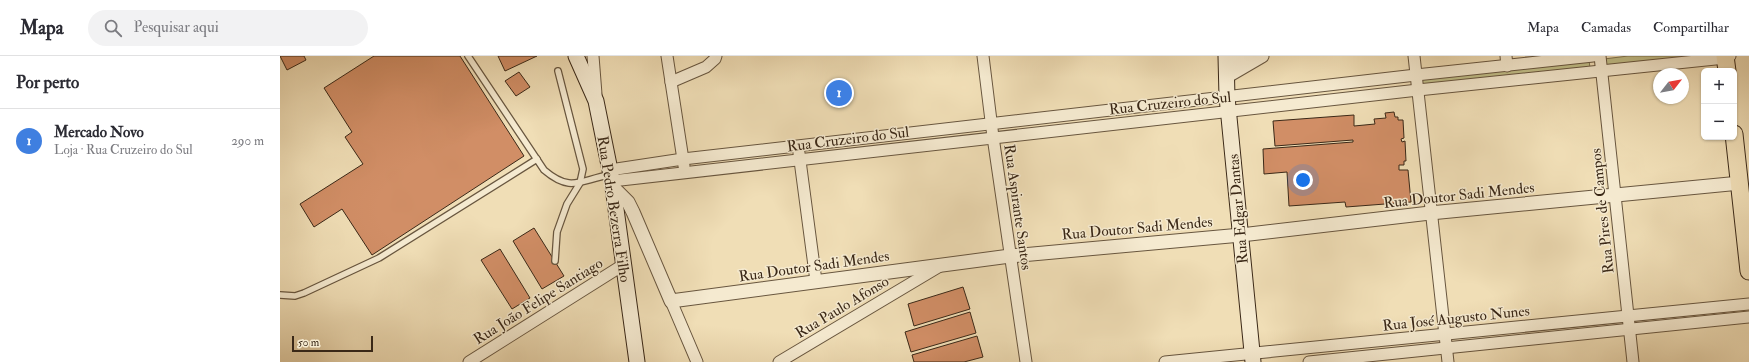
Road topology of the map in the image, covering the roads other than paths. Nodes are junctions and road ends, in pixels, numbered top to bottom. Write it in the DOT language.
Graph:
graph roads {
  1 [pos="468,56"];
  2 [pos="576,56"];
  3 [pos="593,56"];
  4 [pos="667,56"];
  5 [pos="716,56"];
  6 [pos="983,56"];
  7 [pos="1244,56"];
  8 [pos="1262,56"];
  9 [pos="1414,56"];
  10 [pos="1593,56"];
  11 [pos="1600,56"];
  12 [pos="1727,60"];
  13 [pos="1507,61"];
  14 [pos="1226,66"];
  15 [pos="558,71"];
  16 [pos="1602,72"];
  17 [pos="1416,74"];
  18 [pos="671,82"];
  19 [pos="1418,90"];
  20 [pos="1227,97"];
  21 [pos="596,101"];
  22 [pos="1138,107"];
  23 [pos="1229,112"];
  24 [pos="1038,119"];
  25 [pos="1140,122"];
  26 [pos="992,124"];
  27 [pos="1040,133"];
  28 [pos="993,137"];
  29 [pos="1735,140"];
  30 [pos="798,146"];
  31 [pos="537,159"];
  32 [pos="683,159"];
  33 [pos="799,160"];
  34 [pos="685,172"];
  35 [pos="612,179"];
  36 [pos="1744,182"];
  37 [pos="580,183"];
  38 [pos="1615,194"];
  39 [pos="1430,213"];
  40 [pos="1241,235"];
  41 [pos="1010,256"];
  42 [pos="555,260"];
  43 [pos="623,265"];
  44 [pos="942,265"];
  45 [pos="1749,271"];
  46 [pos="816,281"];
  47 [pos="280,295"];
  48 [pos="671,301"];
  49 [pos="1749,304"];
  50 [pos="1629,316"];
  51 [pos="1749,317"];
  52 [pos="1630,329"];
  53 [pos="1444,334"];
  54 [pos="1446,347"];
  55 [pos="1253,358"];
  56 [pos="469,362"];
  57 [pos="637,362"];
  58 [pos="697,362"];
  59 [pos="779,362"];
  60 [pos="1026,362"];
  61 [pos="1165,362"];
  62 [pos="1309,362"];
  63 [pos="1448,362"];
  64 [pos="1633,362"];
  1 -- 31 [label="lane"];
  2 -- 21 [label="main road"];
  3 -- 21 [label="street, Rua Pedro Bezerra Filho"];
  4 -- 18 [label="street"];
  5 -- 18 [label="street"];
  6 -- 26 [label="street, Rua Aspirante Santos"];
  7 -- 14 [label="street"];
  8 -- 14 [label="street"];
  9 -- 17 [label="street"];
  10 -- 13 [label="street, Rua Cruzeiro do Sul"];
  11 -- 16 [label="street, Rua Pires de Campos"];
  12 -- 16 [label="street, Rua Cruzeiro do Sul"];
  13 -- 17 [label="street, Rua Cruzeiro do Sul"];
  14 -- 20 [label="main road, Rua Edgar Dantas"];
  15 -- 37 [label="lane"];
  16 -- 19 [label="street, Rua Cruzeiro do Sul"];
  16 -- 38 [label="street, Rua Pires de Campos"];
  17 -- 19 [label="street"];
  17 -- 20 [label="street, Rua Cruzeiro do Sul"];
  18 -- 32 [label="street"];
  19 -- 23 [label="street, Rua Cruzeiro do Sul"];
  19 -- 39 [label="street"];
  20 -- 22 [label="street, Rua Cruzeiro do Sul"];
  20 -- 23 [label="main road, Rua Edgar Dantas"];
  21 -- 35 [label="main road, Rua Pedro Bezerra Filho"];
  22 -- 24 [label="street, Rua Cruzeiro do Sul"];
  22 -- 25 [label="street"];
  23 -- 25 [label="street, Rua Cruzeiro do Sul"];
  23 -- 40 [label="main road, Rua Edgar Dantas"];
  24 -- 26 [label="street, Rua Cruzeiro do Sul"];
  24 -- 27 [label="street"];
  25 -- 27 [label="street, Rua Cruzeiro do Sul"];
  26 -- 28 [label="street, Rua Aspirante Santos"];
  26 -- 30 [label="street, Rua Cruzeiro do Sul"];
  27 -- 28 [label="street, Rua Cruzeiro do Sul"];
  28 -- 33 [label="street, Rua Cruzeiro do Sul"];
  28 -- 41 [label="street, Rua Aspirante Santos"];
  29 -- 36 [label="main road"];
  30 -- 32 [label="street, Rua Cruzeiro do Sul"];
  30 -- 33 [label="street"];
  31 -- 37 [label="lane"];
  31 -- 47 [label="lane"];
  32 -- 34 [label="street"];
  32 -- 35 [label="street, Rua Cruzeiro do Sul"];
  33 -- 34 [label="street, Rua Cruzeiro do Sul"];
  33 -- 46 [label="street"];
  34 -- 35 [label="street, Rua Cruzeiro do Sul"];
  35 -- 37 [label="lane"];
  35 -- 43 [label="main road, Rua Pedro Bezerra Filho"];
  35 -- 48 [label="street"];
  36 -- 38 [label="street, Rua Doutor Sadi Mendes"];
  36 -- 45 [label="main road"];
  37 -- 42 [label="lane"];
  38 -- 39 [label="street, Rua Doutor Sadi Mendes"];
  38 -- 50 [label="street, Rua Pires de Campos"];
  39 -- 40 [label="street, Rua Doutor Sadi Mendes"];
  39 -- 53 [label="street"];
  40 -- 41 [label="street, Rua Doutor Sadi Mendes"];
  40 -- 55 [label="main road, Rua Edgar Dantas"];
  41 -- 44 [label="street, Rua Doutor Sadi Mendes"];
  41 -- 60 [label="street, Rua Aspirante Santos"];
  43 -- 56 [label="street, Rua João Felipe Santiago"];
  43 -- 57 [label="main road, Rua Pedro Bezerra Filho"];
  44 -- 46 [label="street, Rua Doutor Sadi Mendes"];
  44 -- 59 [label="street, Rua Paulo Afonso"];
  46 -- 48 [label="street, Rua Doutor Sadi Mendes"];
  48 -- 58 [label="street"];
  49 -- 50 [label="street, Rua José Augusto Nunes"];
  50 -- 52 [label="street, Rua Pires de Campos"];
  50 -- 53 [label="street, Rua José Augusto Nunes"];
  51 -- 52 [label="street, Rua José Augusto Nunes"];
  52 -- 54 [label="street, Rua José Augusto Nunes"];
  52 -- 64 [label="street, Rua Pires de Campos"];
  53 -- 54 [label="street"];
  53 -- 55 [label="street, Rua José Augusto Nunes"];
  54 -- 62 [label="street, Rua José Augusto Nunes"];
  54 -- 63 [label="street"];
  55 -- 61 [label="street, Rua José Augusto Nunes"];
}
